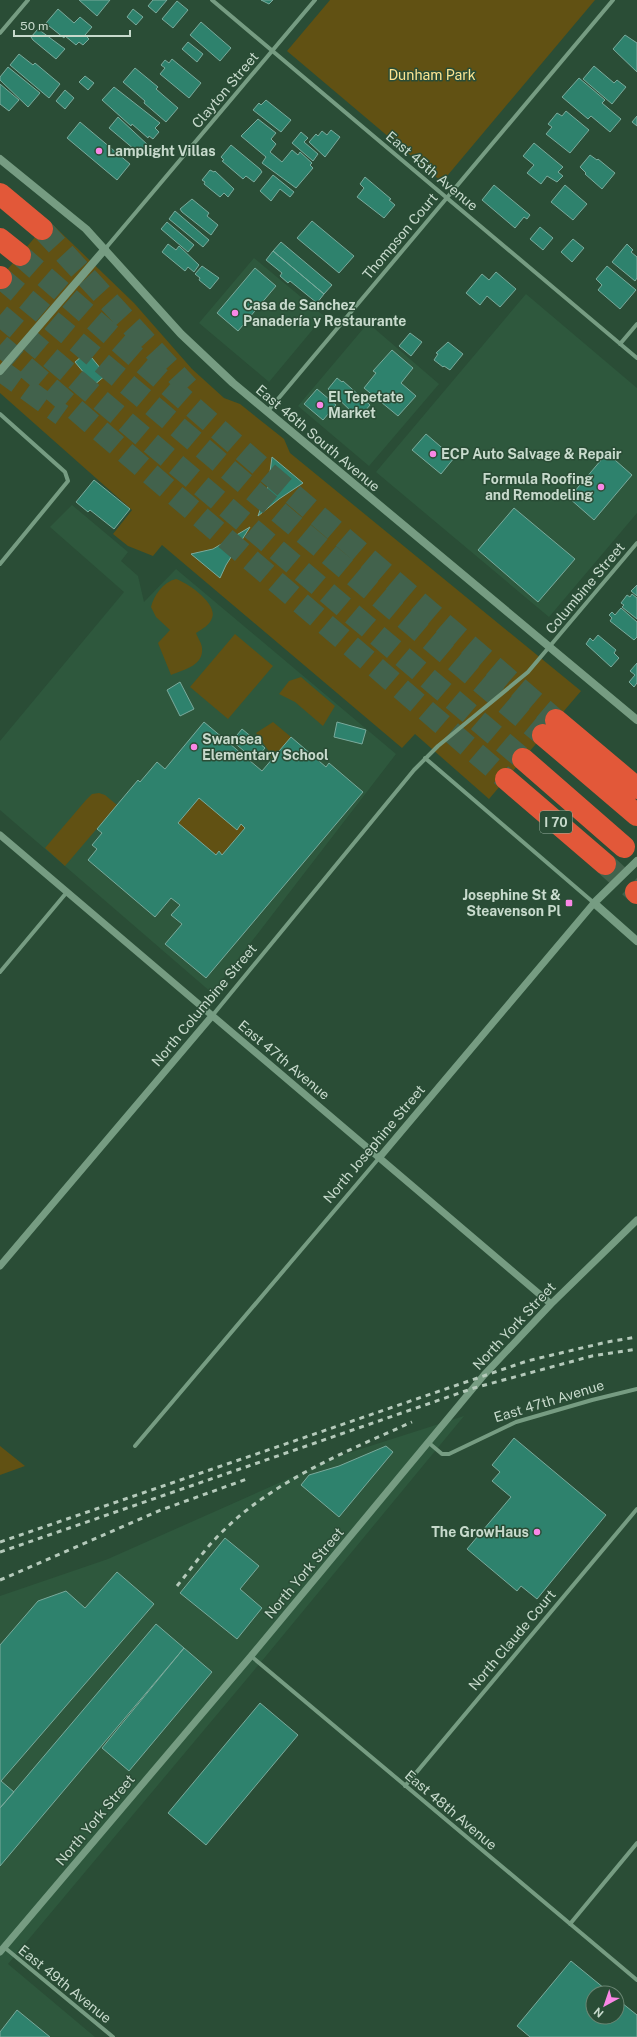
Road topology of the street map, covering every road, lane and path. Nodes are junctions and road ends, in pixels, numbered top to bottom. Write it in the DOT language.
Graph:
graph roads {
  1 [pos="28,0"];
  2 [pos="212,0"];
  3 [pos="315,0"];
  4 [pos="613,0"];
  5 [pos="0,33"];
  6 [pos="273,51"];
  7 [pos="0,159"];
  8 [pos="0,194"];
  9 [pos="446,197"];
  10 [pos="42,229"];
  11 [pos="0,239"];
  12 [pos="105,249"];
  13 [pos="20,255"];
  14 [pos="637,324"];
  15 [pos="620,344"];
  16 [pos="637,358"];
  17 [pos="0,371"];
  18 [pos="266,412"];
  19 [pos="0,414"];
  20 [pos="637,543"];
  21 [pos="0,564"];
  22 [pos="551,647"];
  23 [pos="637,720"];
  24 [pos="425,758"];
  25 [pos="523,759"];
  26 [pos="506,779"];
  27 [pos="637,788"];
  28 [pos="637,815"];
  29 [pos="0,835"];
  30 [pos="631,854"];
  31 [pos="605,864"];
  32 [pos="67,892"];
  33 [pos="594,903"];
  34 [pos="637,941"];
  35 [pos="0,972"];
  36 [pos="212,1016"];
  37 [pos="379,1158"];
  38 [pos="637,1220"];
  39 [pos="0,1266"];
  40 [pos="551,1304"];
  41 [pos="637,1389"];
  42 [pos="429,1443"];
  43 [pos="135,1446"];
  44 [pos="637,1509"];
  45 [pos="251,1656"];
  46 [pos="405,1786"];
  47 [pos="637,1843"];
  48 [pos="570,1924"];
  49 [pos="2,1950"];
  50 [pos="637,1980"];
  51 [pos="113,2037"];
  1 -- 5 [label="street"];
  2 -- 6 [label="street, East 45th Avenue"];
  3 -- 6 [label="street, Clayton Street"];
  4 -- 9 [label="street, Thompson Court"];
  6 -- 9 [label="street, East 45th Avenue"];
  6 -- 12 [label="street, Clayton Street"];
  7 -- 12 [label="main road, East 46th South Avenue"];
  8 -- 10 [label="highway"];
  9 -- 15 [label="street, East 45th Avenue"];
  9 -- 18 [label="street, Thompson Court"];
  11 -- 13 [label="highway"];
  12 -- 17 [label="main road"];
  12 -- 18 [label="main road, East 46th South Avenue"];
  14 -- 15 [label="street"];
  15 -- 16 [label="street, East 45th Avenue"];
  18 -- 22 [label="main road, East 46th South Avenue"];
  19 -- 21 [label="street"];
  20 -- 22 [label="street, Columbine Street"];
  22 -- 23 [label="main road, East 46th South Avenue"];
  22 -- 24 [label="street"];
  24 -- 33 [label="street"];
  24 -- 36 [label="street, North Columbine Street"];
  25 -- 30 [label="highway"];
  26 -- 31 [label="highway, I 70"];
  27 -- 28 [label="highway"];
  29 -- 32 [label="street, East 47th Avenue"];
  30 -- 33 [label="main road, North Josephine Street"];
  32 -- 35 [label="street"];
  32 -- 36 [label="street, East 47th Avenue"];
  33 -- 34 [label="main road"];
  33 -- 37 [label="street, North Josephine Street"];
  36 -- 37 [label="street, East 47th Avenue"];
  36 -- 39 [label="street, North Columbine Street"];
  37 -- 40 [label="street, East 47th Avenue"];
  37 -- 43 [label="street, North Josephine Street"];
  38 -- 40 [label="street, North York Street"];
  40 -- 42 [label="street, North York Street"];
  41 -- 42 [label="street, East 47th Avenue"];
  42 -- 45 [label="street, North York Street"];
  44 -- 46 [label="street, North Claude Court"];
  45 -- 46 [label="street, East 48th Avenue"];
  45 -- 49 [label="street, North York Street"];
  46 -- 48 [label="street, East 48th Avenue"];
  47 -- 48 [label="street"];
  48 -- 50 [label="street, East 48th Avenue"];
  49 -- 51 [label="street, East 49th Avenue"];
}
